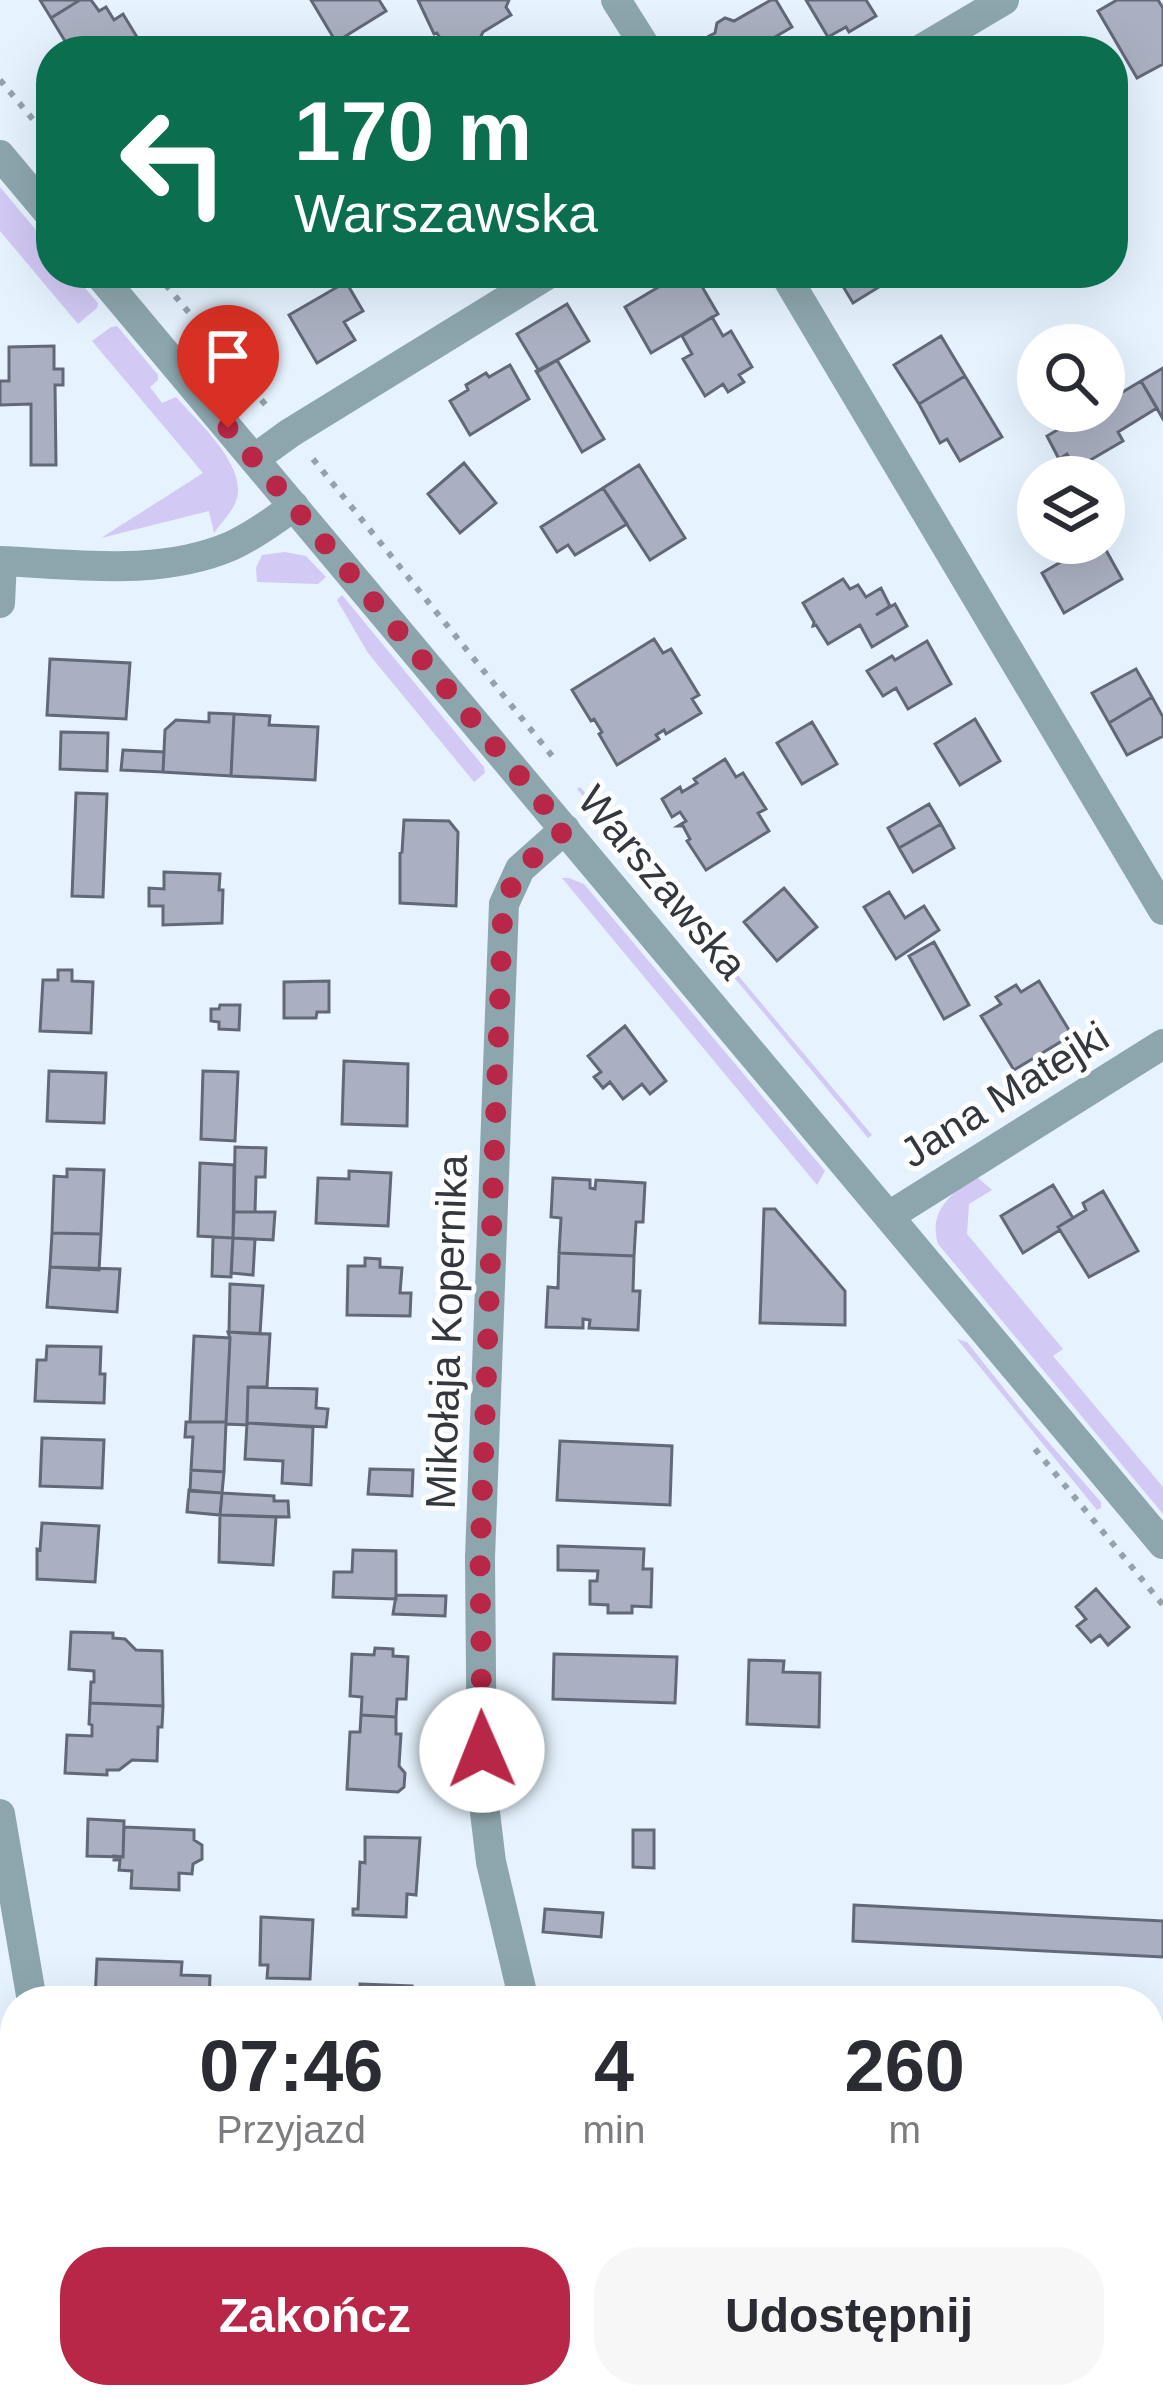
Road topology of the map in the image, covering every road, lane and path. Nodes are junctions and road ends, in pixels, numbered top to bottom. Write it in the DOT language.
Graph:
graph roads {
  1 [pos="616,0"];
  2 [pos="1004,0"];
  3 [pos="639,36"];
  4 [pos="943,36"];
  5 [pos="0,80"];
  6 [pos="36,123"];
  7 [pos="0,155"];
  8 [pos="36,198"];
  9 [pos="111,288"];
  10 [pos="169,288"];
  11 [pos="526,288"];
  12 [pos="793,288"];
  13 [pos="279,420"];
  14 [pos="313,459"];
  15 [pos="254,460"];
  16 [pos="294,506"];
  17 [pos="1,561"];
  18 [pos="0,602"];
  19 [pos="565,773"];
  20 [pos="565,830"];
  21 [pos="1163,910"];
  22 [pos="1163,1044"];
  23 [pos="890,1216"];
  24 [pos="1163,1544"];
  25 [pos="0,1814"];
  26 [pos="29,1986"];
  27 [pos="520,1986"];
  1 -- 3 [label="street"];
  2 -- 4 [label="street"];
  5 -- 6 [label="path"];
  7 -- 8 [label="street"];
  9 -- 15 [label="street, Warszawska"];
  10 -- 13 [label="path"];
  11 -- 15 [label="street"];
  12 -- 21 [label="street"];
  14 -- 19 [label="path"];
  15 -- 16 [label="street, Warszawska"];
  16 -- 17 [label="street"];
  16 -- 20 [label="street, Warszawska"];
  17 -- 18 [label="street"];
  20 -- 23 [label="street, Warszawska"];
  20 -- 27 [label="street, Mikołaja Kopernika"];
  22 -- 23 [label="street, Jana Matejki"];
  23 -- 24 [label="street, Warszawska"];
  25 -- 26 [label="street"];
}
